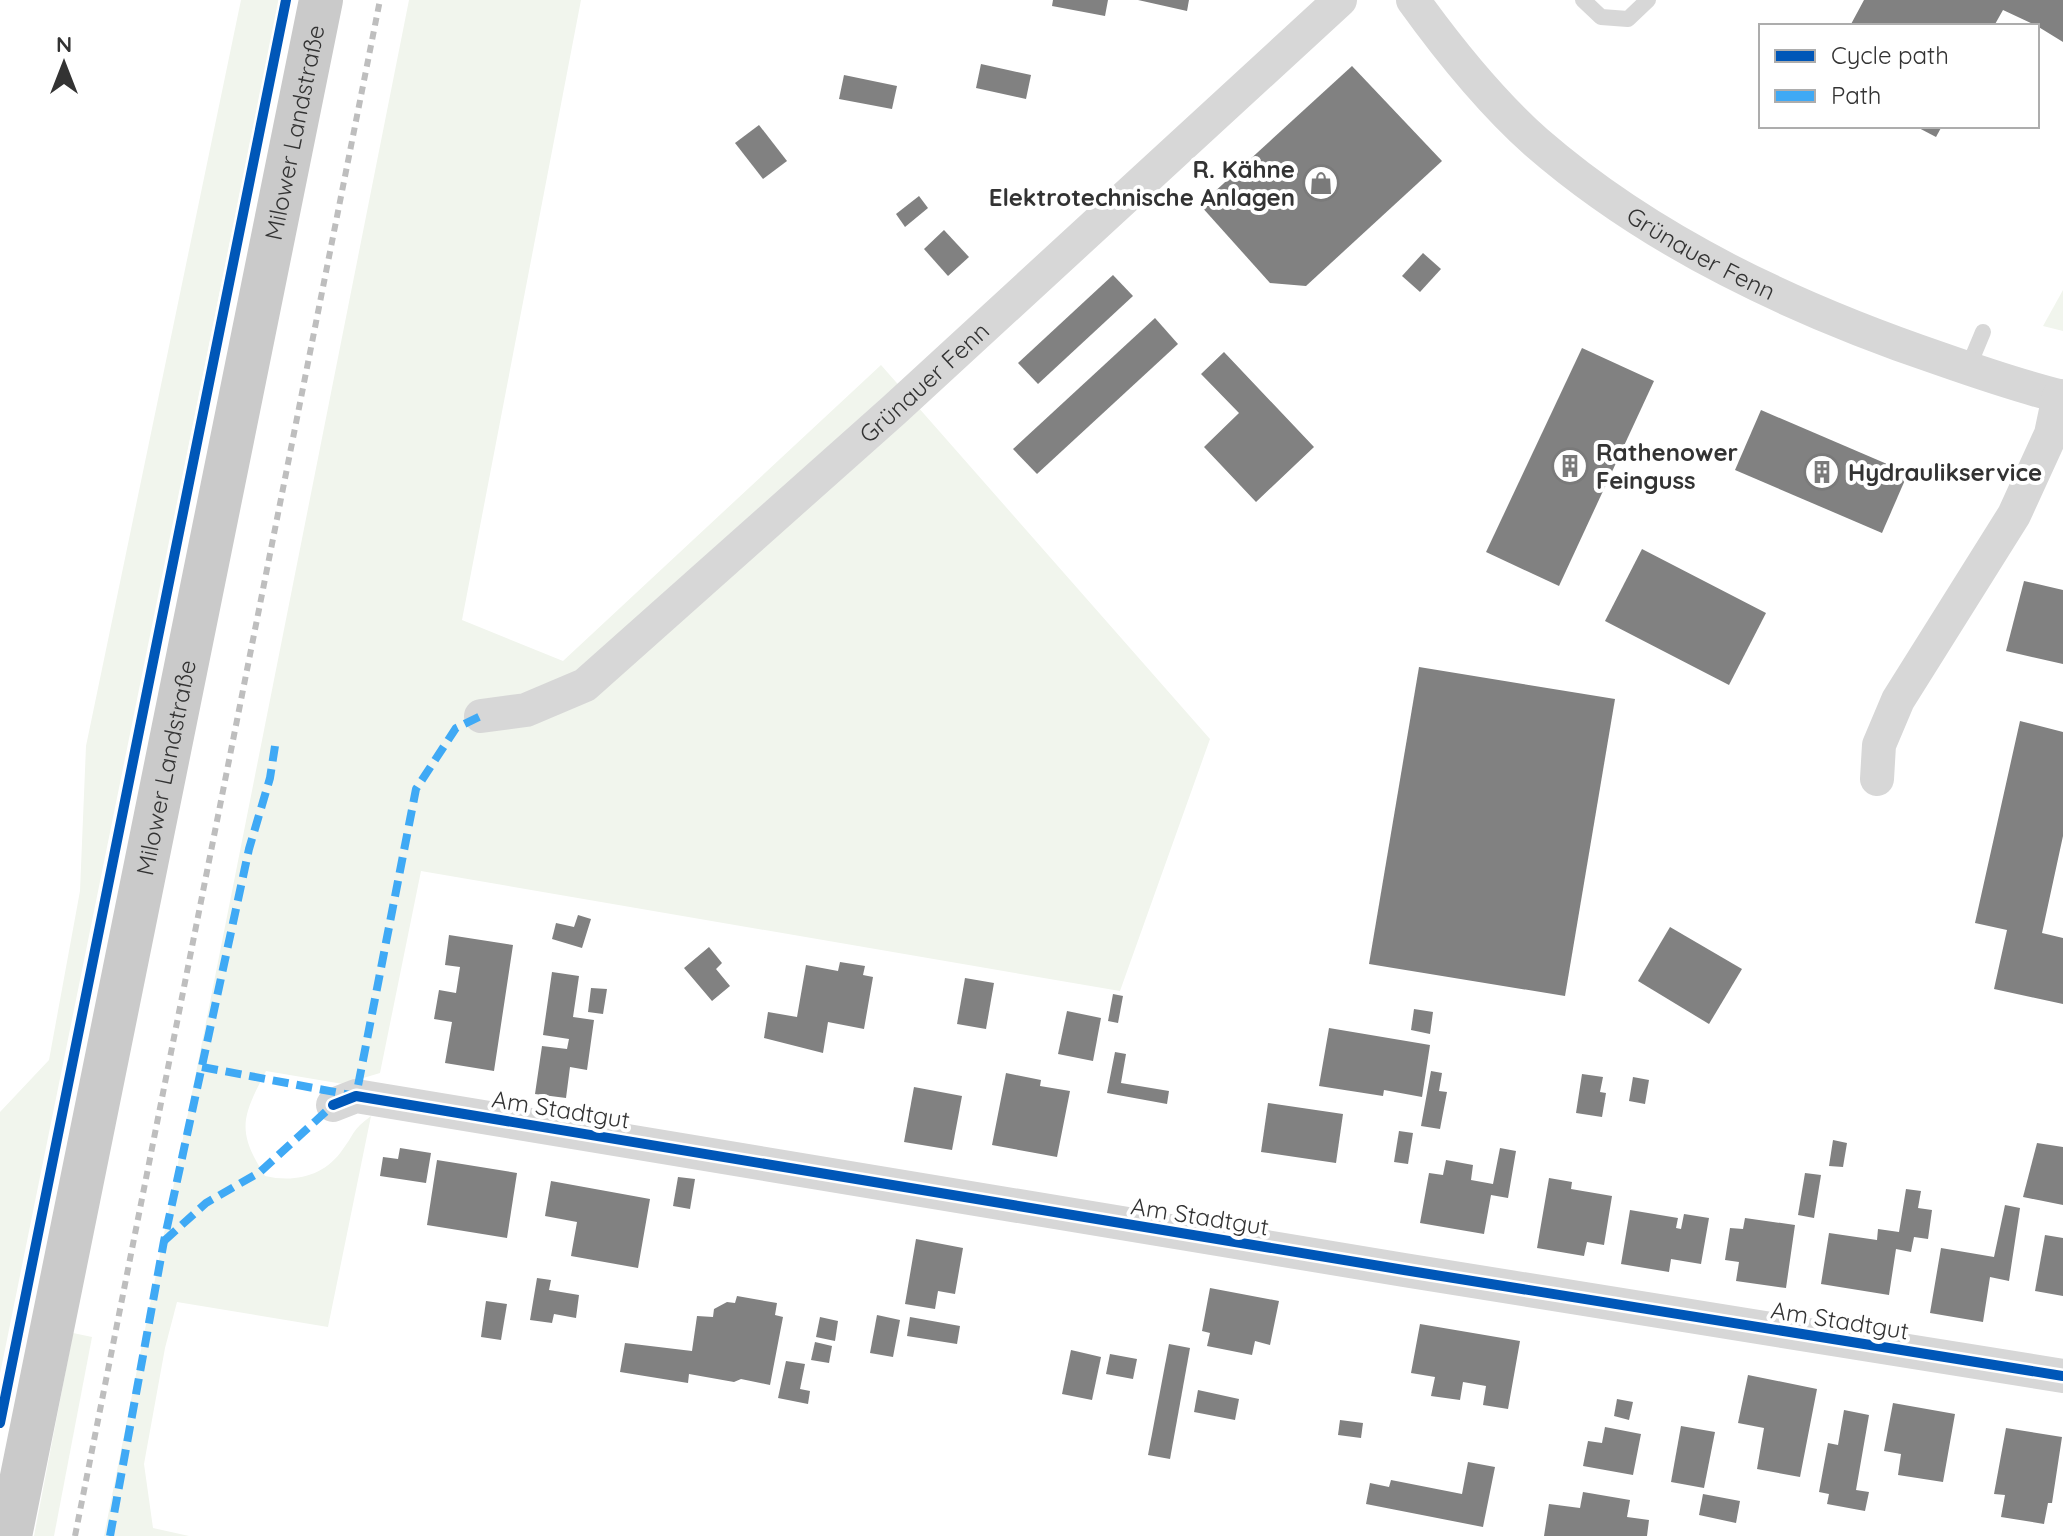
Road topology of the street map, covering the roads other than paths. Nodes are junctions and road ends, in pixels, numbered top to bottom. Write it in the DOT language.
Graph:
graph roads {
  1 [pos="321,0"];
  2 [pos="1340,0"];
  3 [pos="1413,0"];
  4 [pos="1583,0"];
  5 [pos="1648,0"];
  6 [pos="1983,332"];
  7 [pos="1968,368"];
  8 [pos="2061,396"];
  9 [pos="481,716"];
  10 [pos="1877,779"];
  11 [pos="333,1105"];
  12 [pos="2063,1376"];
  13 [pos="10,1536"];
  1 -- 13 [label="main road, Milower Landstraße"];
  2 -- 9 [label="street, Grünauer Fenn"];
  3 -- 7 [label="street, Grünauer Fenn"];
  4 -- 5 [label="lane"];
  6 -- 7 [label="lane"];
  7 -- 8 [label="street, Grünauer Fenn"];
  8 -- 10 [label="street, Grünauer Fenn"];
  11 -- 12 [label="street, Am Stadtgut"];
}
